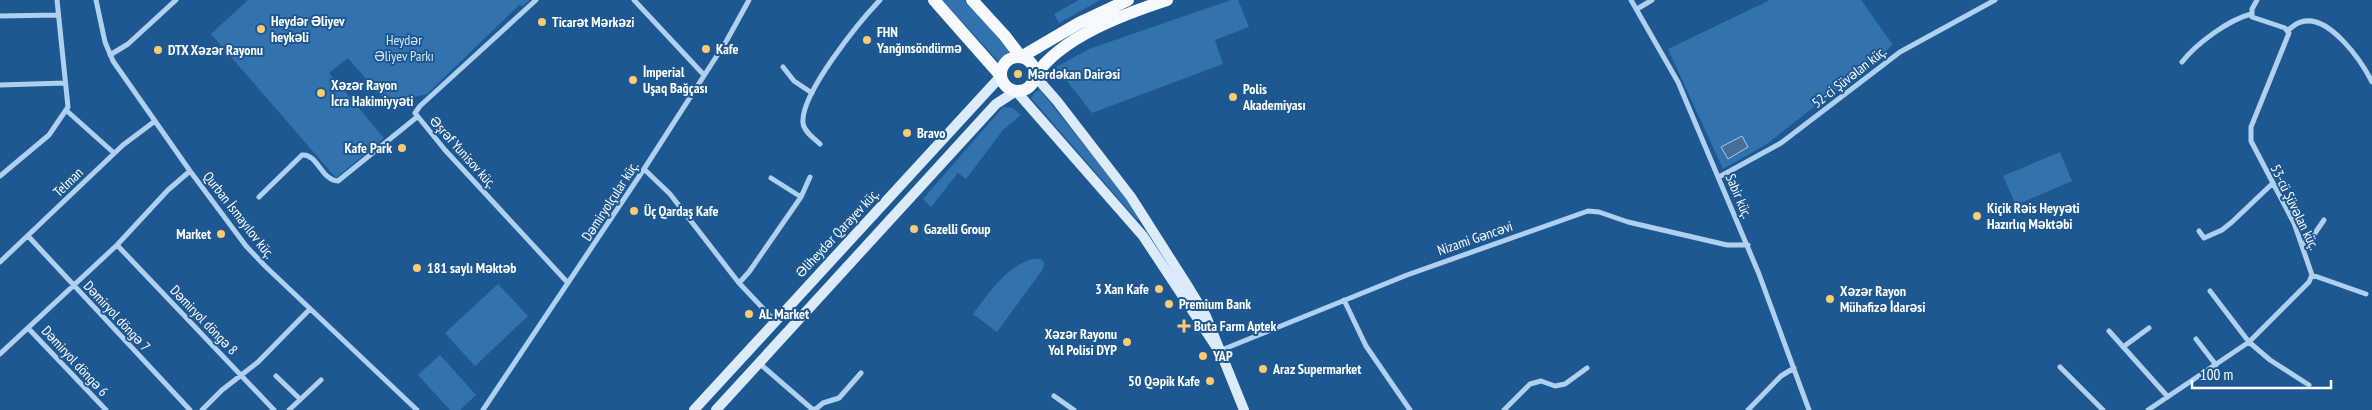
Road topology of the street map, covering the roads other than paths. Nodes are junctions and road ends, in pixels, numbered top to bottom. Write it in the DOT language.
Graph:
graph roads {
  1 [pos="57,0"];
  2 [pos="96,0"];
  3 [pos="176,0"];
  4 [pos="536,0"];
  5 [pos="634,0"];
  6 [pos="749,0"];
  7 [pos="880,0"];
  8 [pos="934,0"];
  9 [pos="972,0"];
  10 [pos="1128,0"];
  11 [pos="1167,0"];
  12 [pos="1631,0"];
  13 [pos="1652,0"];
  14 [pos="1995,0"];
  15 [pos="2257,0"];
  16 [pos="1637,9"];
  17 [pos="2251,14"];
  18 [pos="0,16"];
  19 [pos="57,16"];
  20 [pos="2288,30"];
  21 [pos="110,55"];
  22 [pos="1021,57"];
  23 [pos="2182,62"];
  24 [pos="783,67"];
  25 [pos="704,75"];
  26 [pos="1001,76"];
  27 [pos="1035,76"];
  28 [pos="2372,82"];
  29 [pos="65,83"];
  30 [pos="0,85"];
  31 [pos="1016,91"];
  32 [pos="812,93"];
  33 [pos="67,111"];
  34 [pos="416,117"];
  35 [pos="155,121"];
  36 [pos="820,144"];
  37 [pos="114,153"];
  38 [pos="644,170"];
  39 [pos="190,171"];
  40 [pos="0,176"];
  41 [pos="1719,176"];
  42 [pos="810,177"];
  43 [pos="770,178"];
  44 [pos="2273,183"];
  45 [pos="259,197"];
  46 [pos="801,197"];
  47 [pos="883,205"];
  48 [pos="894,215"];
  49 [pos="2324,220"];
  50 [pos="2199,231"];
  51 [pos="28,236"];
  52 [pos="2303,244"];
  53 [pos="118,245"];
  54 [pos="1748,245"];
  55 [pos="0,262"];
  56 [pos="2312,275"];
  57 [pos="568,283"];
  58 [pos="738,283"];
  59 [pos="74,287"];
  60 [pos="2210,291"];
  61 [pos="2366,294"];
  62 [pos="1344,300"];
  63 [pos="310,309"];
  64 [pos="775,321"];
  65 [pos="28,328"];
  66 [pos="2148,328"];
  67 [pos="2109,331"];
  68 [pos="2196,339"];
  69 [pos="2249,342"];
  70 [pos="2123,347"];
  71 [pos="1219,351"];
  72 [pos="0,354"];
  73 [pos="759,362"];
  74 [pos="2216,365"];
  75 [pos="2060,367"];
  76 [pos="1587,368"];
  77 [pos="1794,368"];
  78 [pos="861,373"];
  79 [pos="241,375"];
  80 [pos="276,376"];
  81 [pos="321,380"];
  82 [pos="2309,386"];
  83 [pos="1054,396"];
  84 [pos="2168,397"];
  85 [pos="300,400"];
  86 [pos="106,410"];
  87 [pos="190,410"];
  88 [pos="202,410"];
  89 [pos="274,410"];
  90 [pos="289,410"];
  91 [pos="417,410"];
  92 [pos="483,410"];
  93 [pos="694,410"];
  94 [pos="716,410"];
  95 [pos="1074,410"];
  96 [pos="1244,410"];
  97 [pos="1410,410"];
  98 [pos="1504,410"];
  99 [pos="1748,410"];
  100 [pos="1809,410"];
  101 [pos="2103,410"];
  102 [pos="2148,410"];
  1 -- 19 [label="street"];
  2 -- 21 [label="street, Qurban İsmayılov küç."];
  3 -- 21 [label="street"];
  4 -- 34 [label="street, Əşrəf Yunisov küç."];
  5 -- 25 [label="street"];
  6 -- 25 [label="street, Dəmiryolçular küç."];
  7 -- 32 [label="street"];
  8 -- 26 [label="main road"];
  9 -- 22 [label="main road"];
  10 -- 22 [label="main road"];
  11 -- 27 [label="main road"];
  12 -- 16 [label="street, Sabir küç."];
  13 -- 16 [label="street"];
  14 -- 41 [label="street, 52-ci Şüvəlan küç."];
  15 -- 17 [label="street"];
  16 -- 41 [label="street, Sabir küç."];
  17 -- 20 [label="street"];
  17 -- 23 [label="street"];
  18 -- 19 [label="street"];
  19 -- 29 [label="street"];
  20 -- 28 [label="street"];
  20 -- 44 [label="street, 53-cü Şüvəlan küç."];
  21 -- 35 [label="street, Qurban İsmayılov küç."];
  22 -- 26 [label="main road"];
  22 -- 27 [label="main road"];
  24 -- 32 [label="street"];
  25 -- 38 [label="street, Dəmiryolçular küç."];
  26 -- 31 [label="main road"];
  26 -- 47 [label="main road, Əliheydər Qarayev küç."];
  27 -- 31 [label="main road"];
  27 -- 71 [label="main road"];
  29 -- 30 [label="street"];
  29 -- 33 [label="street"];
  31 -- 48 [label="main road"];
  31 -- 71 [label="main road"];
  32 -- 36 [label="street"];
  33 -- 37 [label="street"];
  33 -- 40 [label="street"];
  34 -- 45 [label="street"];
  34 -- 57 [label="street, Əşrəf Yunisov küç."];
  35 -- 37 [label="street, Telman"];
  35 -- 39 [label="street, Qurban İsmayılov küç."];
  37 -- 51 [label="street, Telman"];
  38 -- 57 [label="street, Dəmiryolçular küç."];
  38 -- 58 [label="street"];
  39 -- 53 [label="street"];
  39 -- 63 [label="street, Qurban İsmayılov küç."];
  41 -- 54 [label="street, Sabir küç."];
  42 -- 46 [label="street"];
  43 -- 46 [label="street"];
  44 -- 50 [label="street"];
  44 -- 52 [label="street, 53-cü Şüvəlan küç."];
  46 -- 58 [label="street"];
  47 -- 48 [label="main road"];
  47 -- 64 [label="main road, Əliheydər Qarayev küç."];
  48 -- 73 [label="main road"];
  49 -- 52 [label="street"];
  51 -- 55 [label="street, Telman"];
  51 -- 59 [label="street, Dəmiryol döngə 7"];
  52 -- 56 [label="street, 53-cü Şüvəlan küç."];
  53 -- 59 [label="street"];
  53 -- 79 [label="street, Dəmiryol döngə 8"];
  54 -- 62 [label="street, Nizami Gəncəvi"];
  54 -- 77 [label="street, Sabir küç."];
  56 -- 61 [label="street"];
  56 -- 69 [label="street"];
  57 -- 92 [label="street, Dəmiryolçular küç."];
  58 -- 64 [label="street"];
  59 -- 65 [label="street"];
  59 -- 87 [label="street, Dəmiryol döngə 7"];
  60 -- 69 [label="street"];
  62 -- 71 [label="street, Nizami Gəncəvi"];
  62 -- 97 [label="street"];
  63 -- 79 [label="street"];
  63 -- 91 [label="street, Qurban İsmayılov küç."];
  64 -- 93 [label="main road, Əliheydər Qarayev küç."];
  65 -- 72 [label="street"];
  65 -- 86 [label="street, Dəmiryol döngə 6"];
  66 -- 70 [label="street"];
  67 -- 70 [label="street"];
  68 -- 74 [label="street"];
  69 -- 74 [label="street"];
  69 -- 82 [label="street"];
  70 -- 84 [label="street"];
  71 -- 96 [label="main road"];
  73 -- 78 [label="street"];
  73 -- 94 [label="main road"];
  74 -- 84 [label="street"];
  75 -- 101 [label="street"];
  76 -- 98 [label="street"];
  77 -- 99 [label="street"];
  77 -- 100 [label="street, Sabir küç."];
  79 -- 88 [label="street"];
  79 -- 89 [label="street, Dəmiryol döngə 8"];
  80 -- 85 [label="street"];
  81 -- 85 [label="street"];
  83 -- 95 [label="street"];
  84 -- 102 [label="street"];
  85 -- 90 [label="street"];
}
